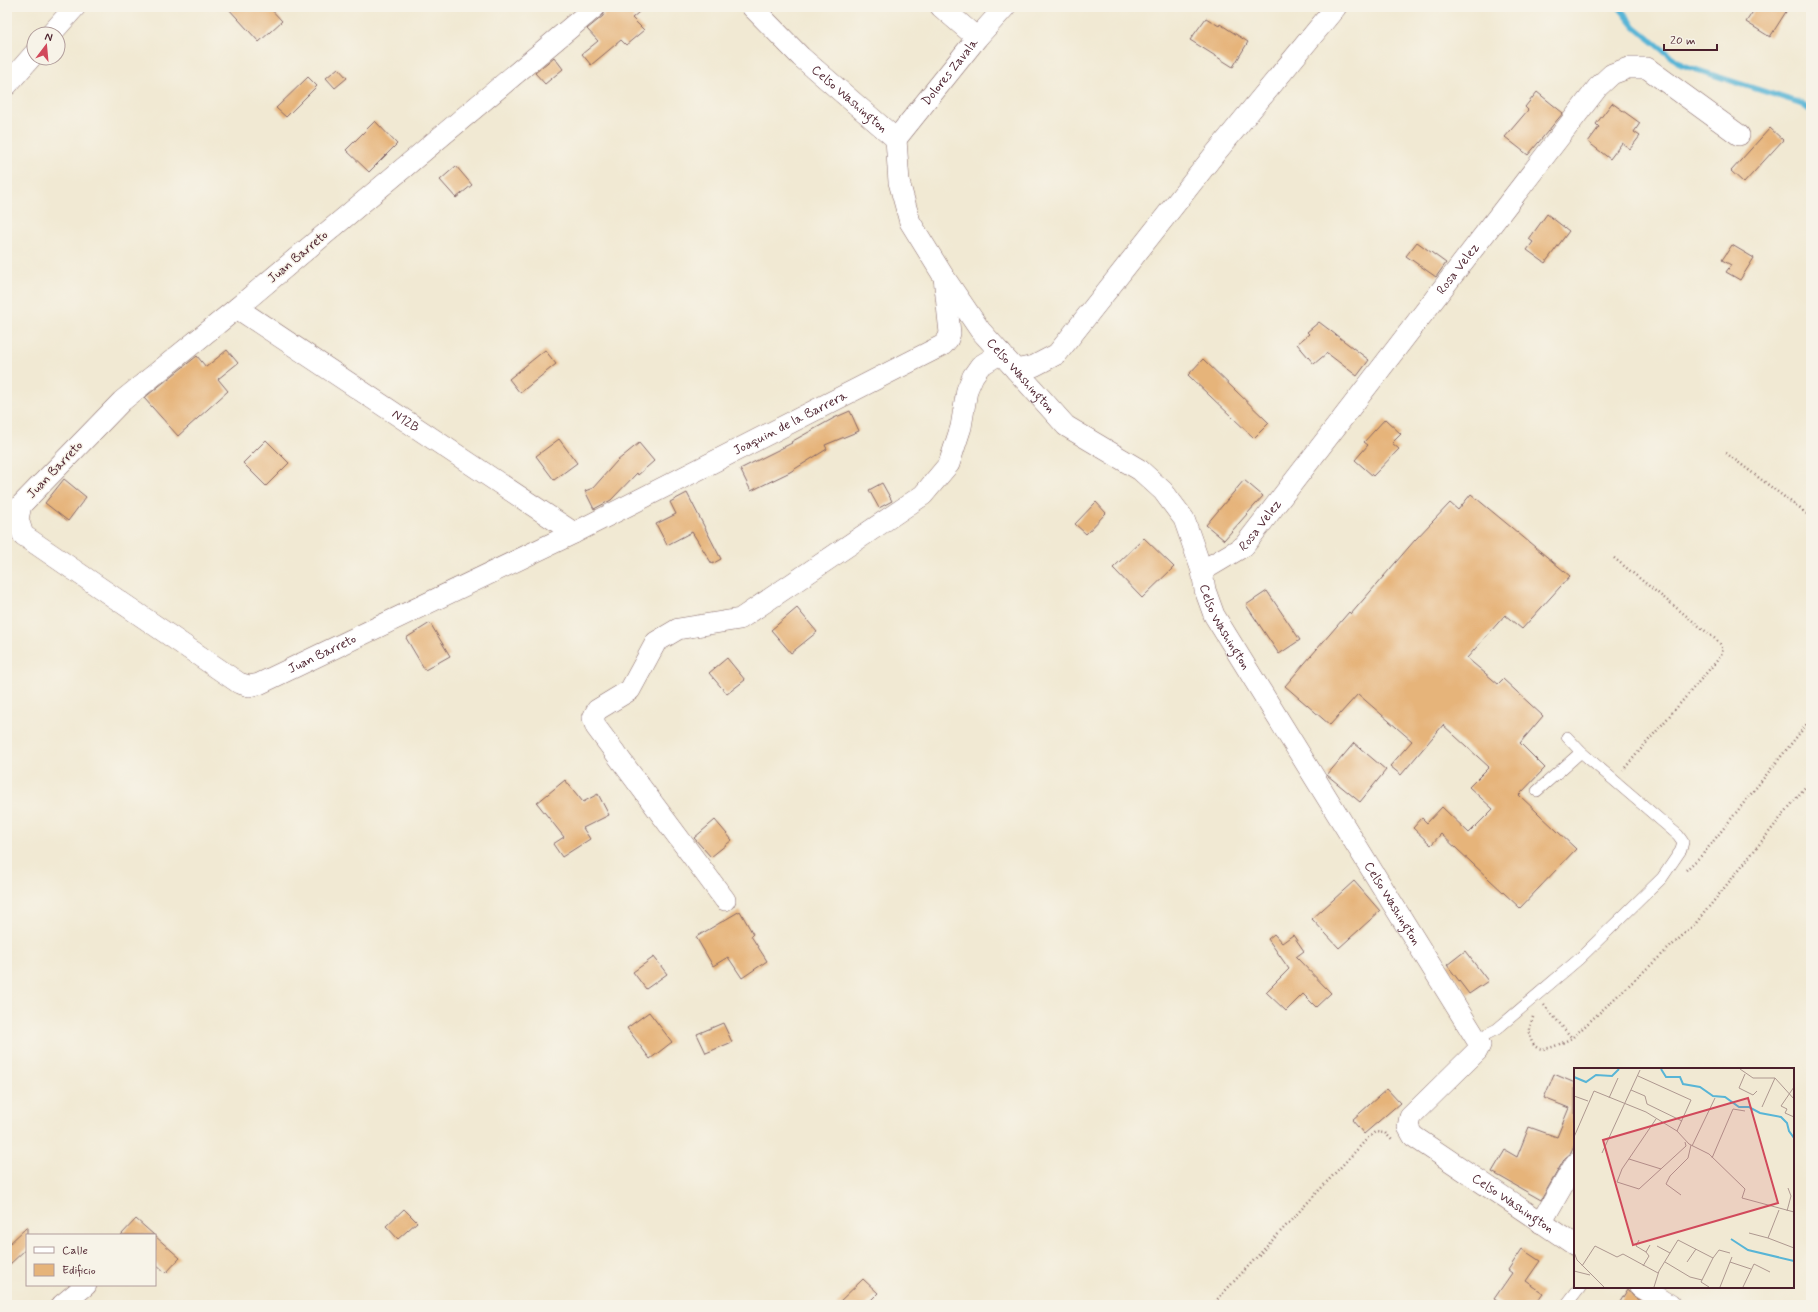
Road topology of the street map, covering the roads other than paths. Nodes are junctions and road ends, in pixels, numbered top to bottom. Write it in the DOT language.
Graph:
graph roads {
  1 [pos="74,7"];
  2 [pos="595,7"];
  3 [pos="752,7"];
  4 [pos="941,7"];
  5 [pos="1005,7"];
  6 [pos="1336,7"];
  7 [pos="58,26"];
  8 [pos="977,38"];
  9 [pos="26,63"];
  10 [pos="7,85"];
  11 [pos="1739,135"];
  12 [pos="896,139"];
  13 [pos="944,277"];
  14 [pos="238,308"];
  15 [pos="1001,353"];
  16 [pos="1016,370"];
  17 [pos="574,533"];
  18 [pos="1202,571"];
  19 [pos="1567,737"];
  20 [pos="1580,752"];
  21 [pos="1537,791"];
  22 [pos="724,900"];
  23 [pos="1477,1039"];
  24 [pos="1574,1166"];
  25 [pos="1541,1223"];
  26 [pos="1574,1244"];
  27 [pos="85,1286"];
  28 [pos="1579,1288"];
  29 [pos="1643,1288"];
  30 [pos="62,1305"];
  31 [pos="1566,1305"];
  32 [pos="1670,1305"];
  1 -- 7 [label="street"];
  2 -- 14 [label="street, Juan Barreto"];
  3 -- 12 [label="street, Celso Washington"];
  4 -- 8 [label="street"];
  5 -- 8 [label="street, Dolores Zavala"];
  6 -- 16 [label="street"];
  8 -- 12 [label="street, Dolores Zavala"];
  9 -- 10 [label="street"];
  11 -- 18 [label="street, Rosa Velez"];
  12 -- 13 [label="street, Celso Washington"];
  13 -- 15 [label="street, Celso Washington"];
  13 -- 17 [label="street, Joaquin de la Barrera"];
  14 -- 17 [label="street, N12B"];
  14 -- 17 [label="street, Juan Barreto"];
  15 -- 16 [label="street, Celso Washington"];
  15 -- 22 [label="street"];
  16 -- 18 [label="street, Celso Washington"];
  18 -- 23 [label="street, Celso Washington"];
  19 -- 20 [label="lane"];
  20 -- 21 [label="lane"];
  20 -- 23 [label="lane"];
  23 -- 25 [label="street, Celso Washington"];
  24 -- 25 [label="street"];
  25 -- 26 [label="street, Celso Washington"];
  27 -- 30 [label="street"];
  28 -- 31 [label="lane"];
  29 -- 32 [label="street"];
}
